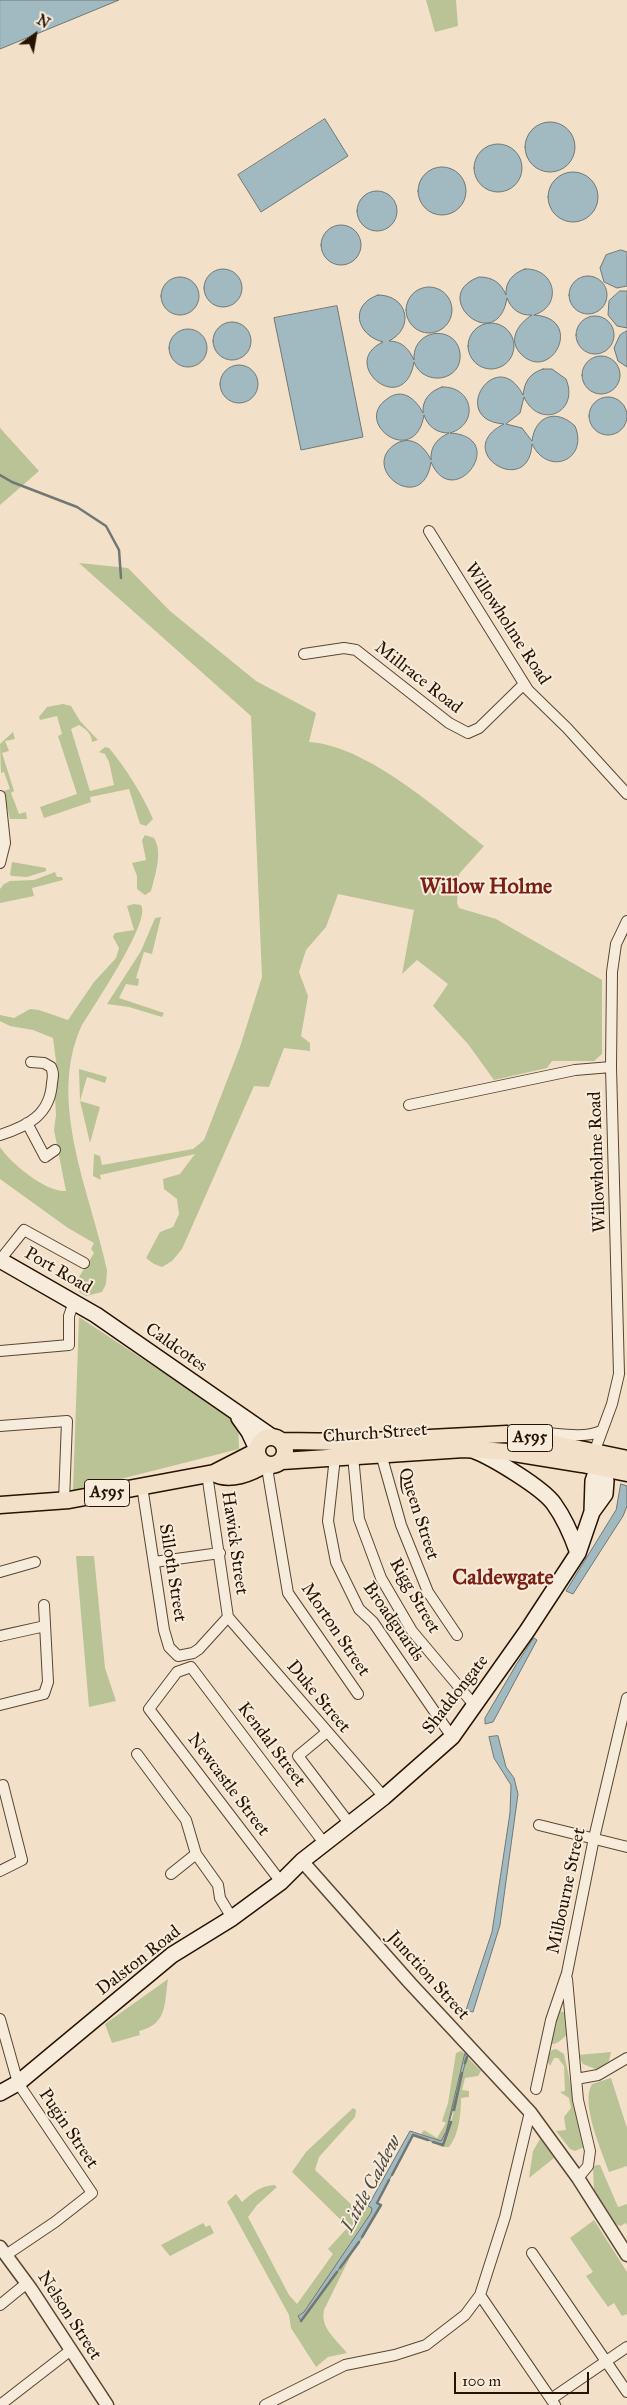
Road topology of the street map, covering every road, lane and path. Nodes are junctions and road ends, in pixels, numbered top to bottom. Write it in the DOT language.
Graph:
graph roads {
  1 [pos="429,531"];
  2 [pos="304,654"];
  3 [pos="524,684"];
  4 [pos="627,794"];
  5 [pos="0,796"];
  6 [pos="0,863"];
  7 [pos="627,921"];
  8 [pos="31,1062"];
  9 [pos="611,1067"];
  10 [pos="409,1105"];
  11 [pos="27,1124"];
  12 [pos="0,1135"];
  13 [pos="55,1150"];
  14 [pos="0,1260"];
  15 [pos="84,1263"];
  16 [pos="74,1302"];
  17 [pos="96,1315"];
  18 [pos="623,1339"];
  19 [pos="0,1351"];
  20 [pos="234,1412"];
  21 [pos="0,1426"];
  22 [pos="601,1431"];
  23 [pos="507,1434"];
  24 [pos="277,1439"];
  25 [pos="468,1442"];
  26 [pos="594,1450"];
  27 [pos="381,1454"];
  28 [pos="353,1456"];
  29 [pos="335,1457"];
  30 [pos="266,1458"];
  31 [pos="627,1459"];
  32 [pos="598,1467"];
  33 [pos="211,1474"];
  34 [pos="627,1474"];
  35 [pos="142,1486"];
  36 [pos="64,1501"];
  37 [pos="0,1505"];
  38 [pos="220,1553"];
  39 [pos="578,1553"];
  40 [pos="35,1562"];
  41 [pos="154,1562"];
  42 [pos="0,1572"];
  43 [pos="44,1605"];
  44 [pos="228,1617"];
  45 [pos="45,1626"];
  46 [pos="458,1634"];
  47 [pos="0,1636"];
  48 [pos="191,1667"];
  49 [pos="358,1694"];
  50 [pos="627,1698"];
  51 [pos="0,1705"];
  52 [pos="475,1706"];
  53 [pos="327,1732"];
  54 [pos="452,1737"];
  55 [pos="137,1754"];
  56 [pos="3,1785"];
  57 [pos="384,1797"];
  58 [pos="349,1823"];
  59 [pos="539,1826"];
  60 [pos="594,1838"];
  61 [pos="324,1843"];
  62 [pos="627,1847"];
  63 [pos="196,1854"];
  64 [pos="302,1861"];
  65 [pos="0,1871"];
  66 [pos="171,1874"];
  67 [pos="281,1882"];
  68 [pos="232,1918"];
  69 [pos="567,1973"];
  70 [pos="0,2019"];
  71 [pos="627,2058"];
  72 [pos="576,2079"];
  73 [pos="18,2084"];
  74 [pos="536,2089"];
  75 [pos="0,2093"];
  76 [pos="530,2112"];
  77 [pos="578,2178"];
  78 [pos="3,2251"];
  79 [pos="532,2253"];
  80 [pos="627,2255"];
  81 [pos="27,2283"];
  82 [pos="480,2296"];
  83 [pos="0,2305"];
  84 [pos="627,2347"];
  85 [pos="71,2350"];
  86 [pos="606,2361"];
  87 [pos="627,2392"];
  88 [pos="553,2402"];
  89 [pos="268,2404"];
  90 [pos="0,2405"];
  91 [pos="107,2405"];
  1 -- 3 [label="street, Willowholme Road"];
  2 -- 3 [label="street, Millrace Road"];
  3 -- 4 [label="street, Willowholme Road"];
  5 -- 6 [label="street"];
  7 -- 9 [label="street, Willowholme Road"];
  8 -- 11 [label="street"];
  9 -- 10 [label="street"];
  9 -- 18 [label="street, Willowholme Road"];
  11 -- 12 [label="street"];
  11 -- 13 [label="street"];
  14 -- 15 [label="street"];
  14 -- 16 [label="main road, Port Road"];
  16 -- 17 [label="main road, Port Road"];
  16 -- 19 [label="street"];
  17 -- 20 [label="main road, Caldcotes"];
  18 -- 22 [label="street, Willowholme Road"];
  20 -- 24 [label="main road, Caldcotes"];
  20 -- 30 [label="main road, Caldcotes"];
  21 -- 36 [label="street"];
  22 -- 23 [label="street"];
  22 -- 26 [label="street, Willowholme Road"];
  23 -- 25 [label="main road, A595"];
  23 -- 26 [label="main road, A595"];
  24 -- 25 [label="main road, Church Street / A595"];
  24 -- 30 [label="main road"];
  24 -- 30 [label="main road"];
  25 -- 27 [label="main road, Church Street / A595"];
  25 -- 32 [label="main road, A595"];
  25 -- 39 [label="main road"];
  26 -- 31 [label="main road, A595"];
  26 -- 32 [label="main road, Shaddongate"];
  27 -- 28 [label="main road, Church Street / A595"];
  27 -- 46 [label="street, Queen Street"];
  28 -- 29 [label="main road, Church Street / A595"];
  28 -- 52 [label="street, Rigg Street"];
  29 -- 30 [label="main road, Church Street / A595"];
  29 -- 54 [label="street, Broadguards"];
  30 -- 33 [label="main road, A595"];
  30 -- 49 [label="street, Morton Street"];
  32 -- 34 [label="main road, A595"];
  32 -- 39 [label="main road, Shaddongate"];
  33 -- 35 [label="main road, A595"];
  33 -- 38 [label="street, Hawick Street"];
  35 -- 36 [label="main road, A595"];
  35 -- 41 [label="street, Silloth Street"];
  36 -- 37 [label="main road, A595"];
  38 -- 41 [label="street"];
  38 -- 44 [label="street, Hawick Street"];
  39 -- 52 [label="main road, Shaddongate"];
  40 -- 42 [label="street"];
  41 -- 44 [label="street, Silloth Street"];
  43 -- 45 [label="street"];
  44 -- 53 [label="street, Duke Street"];
  45 -- 47 [label="street"];
  45 -- 51 [label="street"];
  48 -- 61 [label="street, Kendal Street"];
  48 -- 67 [label="street, Newcastle Street"];
  50 -- 60 [label="street, Milbourne Street"];
  52 -- 54 [label="main road, Shaddongate"];
  53 -- 57 [label="street, Duke Street"];
  53 -- 58 [label="street"];
  54 -- 57 [label="main road, Shaddongate"];
  55 -- 63 [label="street"];
  56 -- 65 [label="street"];
  57 -- 58 [label="main road, Shaddongate"];
  58 -- 61 [label="main road, Shaddongate"];
  59 -- 60 [label="street"];
  60 -- 62 [label="street"];
  60 -- 69 [label="street, Milbourne Street"];
  61 -- 64 [label="main road, Shaddongate"];
  63 -- 66 [label="street"];
  63 -- 68 [label="street"];
  64 -- 67 [label="main road, Dalston Road"];
  64 -- 76 [label="street, Junction Street"];
  67 -- 68 [label="main road, Dalston Road"];
  68 -- 73 [label="main road, Dalston Road"];
  69 -- 72 [label="street"];
  69 -- 74 [label="street, Milbourne Street"];
  70 -- 73 [label="street, Pugin Street"];
  71 -- 72 [label="street"];
  72 -- 77 [label="street"];
  73 -- 75 [label="main road, Dalston Road"];
  73 -- 78 [label="street, Pugin Street"];
  76 -- 77 [label="street, Junction Street"];
  76 -- 82 [label="street"];
  77 -- 80 [label="street, Junction Street"];
  78 -- 81 [label="street, Nelson Street"];
  79 -- 86 [label="street"];
  81 -- 83 [label="street"];
  81 -- 85 [label="street, Nelson Street"];
  82 -- 88 [label="street"];
  82 -- 89 [label="street"];
  84 -- 86 [label="street"];
  85 -- 90 [label="street"];
  85 -- 91 [label="street, Nelson Street"];
  86 -- 87 [label="street"];
  86 -- 88 [label="street"];
}
